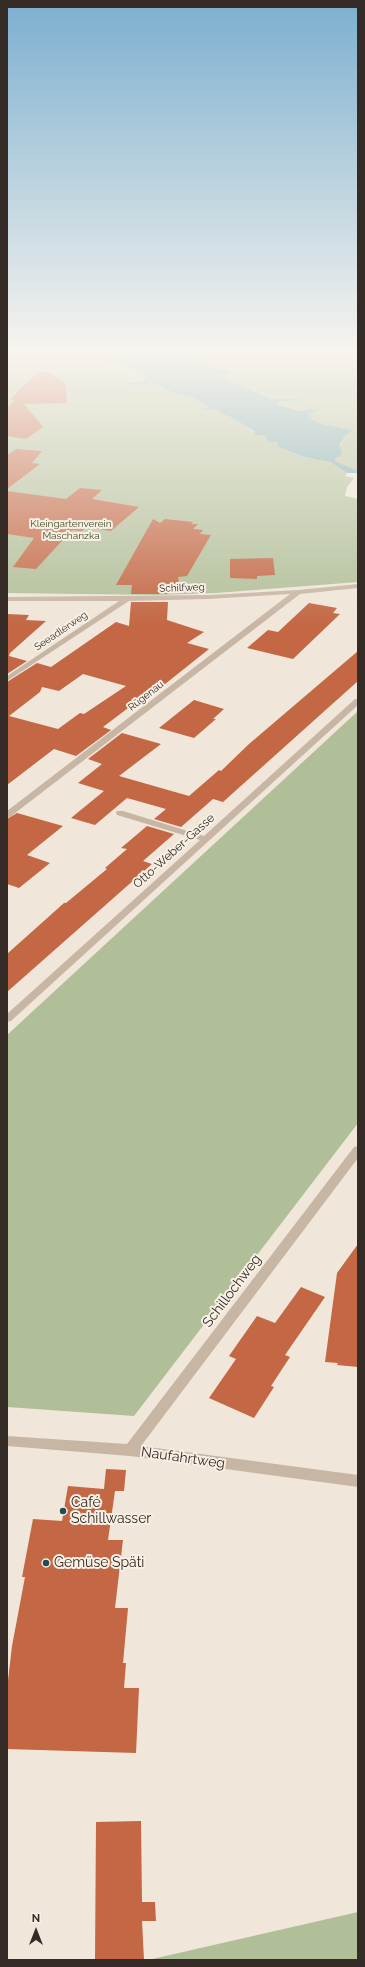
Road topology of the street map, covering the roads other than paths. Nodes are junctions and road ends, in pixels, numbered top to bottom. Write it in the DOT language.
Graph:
graph roads {
  1 [pos="358,586"];
  2 [pos="298,592"];
  3 [pos="7,598"];
  4 [pos="126,599"];
  5 [pos="7,679"];
  6 [pos="358,701"];
  7 [pos="120,813"];
  8 [pos="7,815"];
  9 [pos="206,838"];
  10 [pos="7,1019"];
  11 [pos="358,1150"];
  12 [pos="7,1441"];
  13 [pos="130,1450"];
  14 [pos="358,1481"];
  1 -- 2 [label="street, Schilfweg"];
  2 -- 4 [label="street, Schilfweg"];
  2 -- 8 [label="street, Rügenau"];
  3 -- 4 [label="street, Schilfweg"];
  4 -- 5 [label="street, Seeadlerweg"];
  6 -- 9 [label="street, Otto-Weber-Gasse"];
  7 -- 9 [label="street"];
  9 -- 10 [label="street, Otto-Weber-Gasse"];
  11 -- 13 [label="street, Schillochweg"];
  12 -- 13 [label="street, Naufahrtweg"];
  13 -- 14 [label="street, Naufahrtweg"];
}
